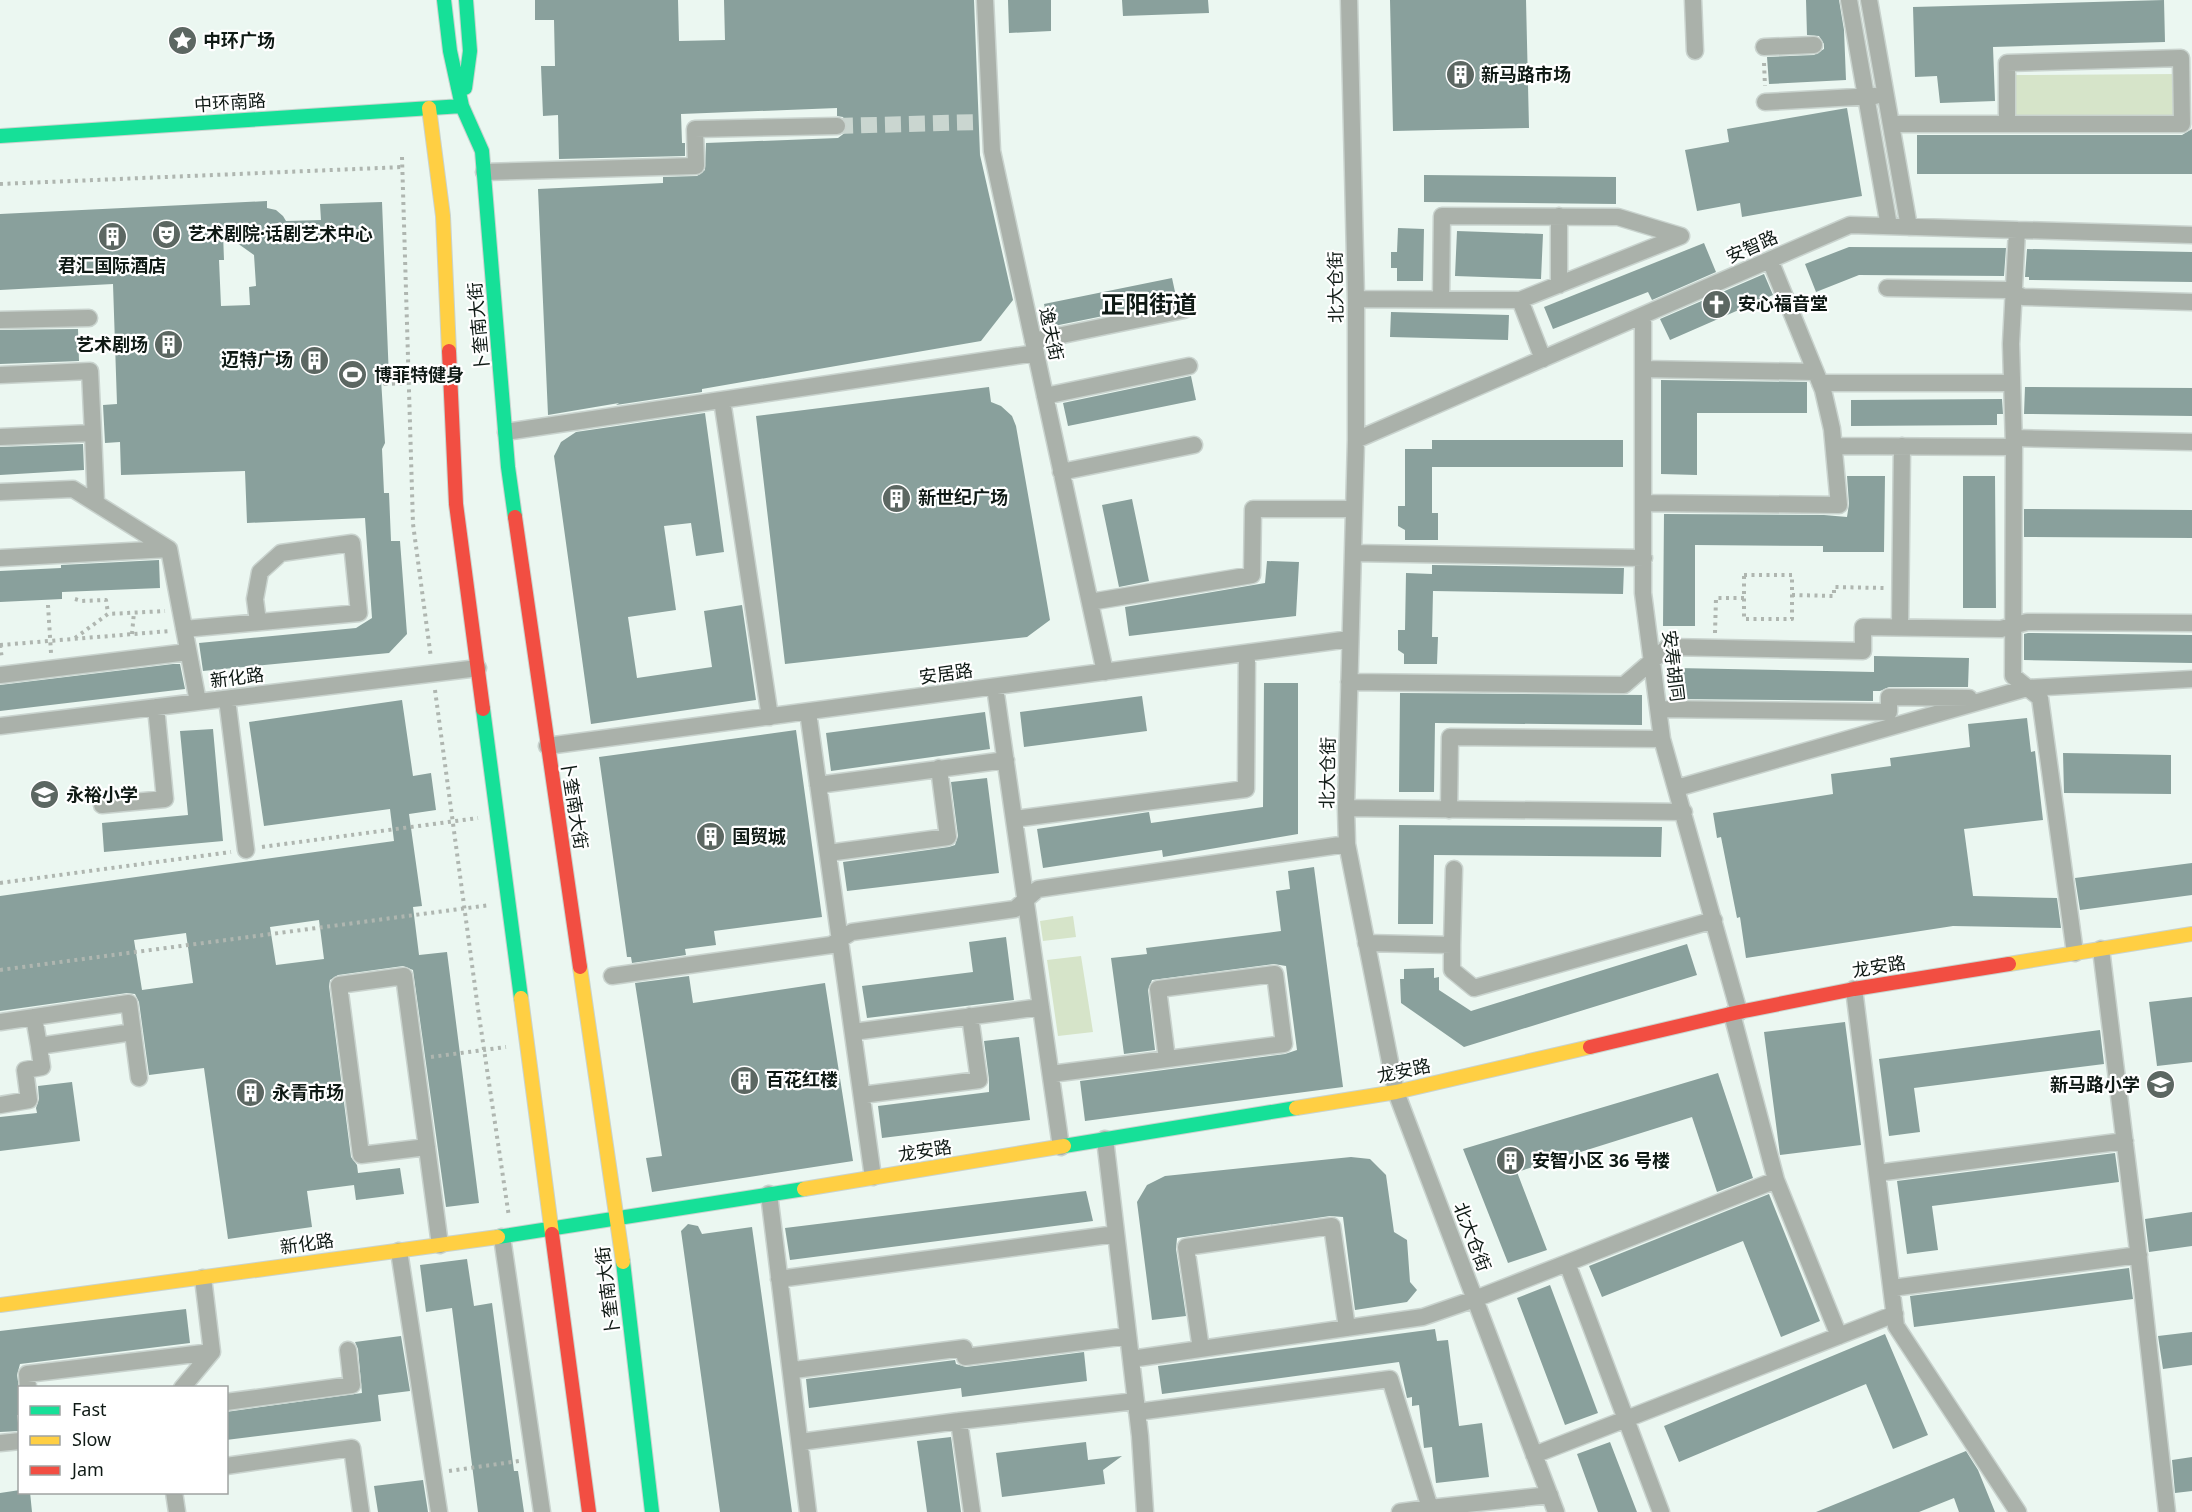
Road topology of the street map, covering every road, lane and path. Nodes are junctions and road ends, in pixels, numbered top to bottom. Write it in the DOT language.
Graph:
graph roads {
  1 [pos="444,0"];
  2 [pos="466,0"];
  3 [pos="984,0"];
  4 [pos="1349,0"];
  5 [pos="1693,0"];
  6 [pos="1849,0"];
  7 [pos="1869,0"];
  8 [pos="1814,45"];
  9 [pos="1764,47"];
  10 [pos="1695,51"];
  11 [pos="1885,94"];
  12 [pos="1866,98"];
  13 [pos="1765,102"];
  14 [pos="462,106"];
  15 [pos="429,108"];
  16 [pos="1891,124"];
  17 [pos="2007,124"];
  18 [pos="837,126"];
  19 [pos="0,136"];
  20 [pos="402,157"];
  21 [pos="403,167"];
  22 [pos="484,172"];
  23 [pos="0,184"];
  24 [pos="1559,216"];
  25 [pos="1889,226"];
  26 [pos="1909,227"];
  27 [pos="2018,230"];
  28 [pos="2192,235"];
  29 [pos="1770,260"];
  30 [pos="1559,285"];
  31 [pos="1887,288"];
  32 [pos="2014,294"];
  33 [pos="1356,299"];
  34 [pos="1441,300"];
  35 [pos="1520,300"];
  36 [pos="2192,302"];
  37 [pos="1184,310"];
  38 [pos="1643,316"];
  39 [pos="89,318"];
  40 [pos="0,320"];
  41 [pos="1034,347"];
  42 [pos="1543,359"];
  43 [pos="1189,366"];
  44 [pos="1643,369"];
  45 [pos="0,375"];
  46 [pos="385,375"];
  47 [pos="1818,377"];
  48 [pos="409,383"];
  49 [pos="2012,383"];
  50 [pos="1045,396"];
  51 [pos="722,400"];
  52 [pos="506,432"];
  53 [pos="93,433"];
  54 [pos="0,437"];
  55 [pos="1356,440"];
  56 [pos="2192,442"];
  57 [pos="2014,443"];
  58 [pos="1194,445"];
  59 [pos="1834,446"];
  60 [pos="1902,446"];
  61 [pos="1061,472"];
  62 [pos="0,492"];
  63 [pos="96,503"];
  64 [pos="1644,503"];
  65 [pos="1354,509"];
  66 [pos="169,549"];
  67 [pos="1353,553"];
  68 [pos="0,558"];
  69 [pos="1644,558"];
  70 [pos="1900,588"];
  71 [pos="1792,595"];
  72 [pos="1744,598"];
  73 [pos="75,599"];
  74 [pos="1090,602"];
  75 [pos="48,605"];
  76 [pos="180,610"];
  77 [pos="134,612"];
  78 [pos="108,614"];
  79 [pos="258,622"];
  80 [pos="2192,623"];
  81 [pos="2013,625"];
  82 [pos="1900,627"];
  83 [pos="184,629"];
  84 [pos="132,634"];
  85 [pos="74,639"];
  86 [pos="1350,639"];
  87 [pos="50,640"];
  88 [pos="0,645"];
  89 [pos="1714,648"];
  90 [pos="188,652"];
  91 [pos="1247,653"];
  92 [pos="1652,660"];
  93 [pos="478,668"];
  94 [pos="52,669"];
  95 [pos="1105,672"];
  96 [pos="433,674"];
  97 [pos="0,675"];
  98 [pos="2192,679"];
  99 [pos="1349,682"];
  100 [pos="996,687"];
  101 [pos="2027,688"];
  102 [pos="227,699"];
  103 [pos="1988,699"];
  104 [pos="198,702"];
  105 [pos="156,707"];
  106 [pos="1659,709"];
  107 [pos="808,712"];
  108 [pos="770,717"];
  109 [pos="0,726"];
  110 [pos="1662,739"];
  111 [pos="547,746"];
  112 [pos="1006,760"];
  113 [pos="939,768"];
  114 [pos="818,785"];
  115 [pos="1677,788"];
  116 [pos="102,805"];
  117 [pos="1346,808"];
  118 [pos="1449,810"];
  119 [pos="1684,812"];
  120 [pos="1014,819"];
  121 [pos="1347,844"];
  122 [pos="246,850"];
  123 [pos="828,852"];
  124 [pos="1454,869"];
  125 [pos="1026,900"];
  126 [pos="509,902"];
  127 [pos="464,908"];
  128 [pos="1714,920"];
  129 [pos="2192,934"];
  130 [pos="840,939"];
  131 [pos="1366,943"];
  132 [pos="1452,945"];
  133 [pos="2101,949"];
  134 [pos="2075,953"];
  135 [pos="0,970"];
  136 [pos="612,976"];
  137 [pos="1854,989"];
  138 [pos="1041,1007"];
  139 [pos="1736,1013"];
  140 [pos="970,1016"];
  141 [pos="34,1017"];
  142 [pos="0,1022"];
  143 [pos="133,1032"];
  144 [pos="853,1032"];
  145 [pos="528,1044"];
  146 [pos="39,1046"];
  147 [pos="484,1050"];
  148 [pos="1167,1059"];
  149 [pos="415,1060"];
  150 [pos="1051,1074"];
  151 [pos="139,1078"];
  152 [pos="1396,1092"];
  153 [pos="862,1095"];
  154 [pos="0,1104"];
  155 [pos="1106,1140"];
  156 [pos="2125,1141"];
  157 [pos="427,1147"];
  158 [pos="1061,1147"];
  159 [pos="1877,1173"];
  160 [pos="873,1177"];
  161 [pos="1776,1180"];
  162 [pos="769,1194"];
  163 [pos="618,1219"];
  164 [pos="553,1230"];
  165 [pos="1116,1234"];
  166 [pos="507,1236"];
  167 [pos="440,1245"];
  168 [pos="399,1251"];
  169 [pos="2139,1255"];
  170 [pos="1567,1263"];
  171 [pos="203,1278"];
  172 [pos="779,1279"];
  173 [pos="1892,1288"];
  174 [pos="1475,1299"];
  175 [pos="0,1305"];
  176 [pos="1895,1314"];
  177 [pos="1347,1328"];
  178 [pos="1128,1336"];
  179 [pos="1839,1336"];
  180 [pos="348,1350"];
  181 [pos="1201,1350"];
  182 [pos="212,1352"];
  183 [pos="1131,1359"];
  184 [pos="794,1370"];
  185 [pos="28,1386"];
  186 [pos="184,1386"];
  187 [pos="228,1402"];
  188 [pos="1136,1407"];
  189 [pos="1625,1420"];
  190 [pos="959,1421"];
  191 [pos="18,1441"];
  192 [pos="800,1442"];
  193 [pos="0,1443"];
  194 [pos="1534,1455"];
  195 [pos="505,1463"];
  196 [pos="228,1466"];
  197 [pos="433,1474"];
  198 [pos="174,1494"];
  199 [pos="1550,1495"];
  200 [pos="1431,1510"];
  201 [pos="177,1512"];
  202 [pos="361,1512"];
  203 [pos="439,1512"];
  204 [pos="542,1512"];
  205 [pos="589,1512"];
  206 [pos="652,1512"];
  207 [pos="808,1512"];
  208 [pos="972,1512"];
  209 [pos="1145,1512"];
  210 [pos="1400,1512"];
  211 [pos="1556,1512"];
  212 [pos="1661,1512"];
  213 [pos="2018,1512"];
  214 [pos="2167,1512"];
  1 -- 14 [label="main road, 卜奎南大街"];
  2 -- 14 [label="main road"];
  3 -- 41 [label="street, 逸夫街"];
  4 -- 33 [label="street, 北大仓街"];
  5 -- 10 [label="street"];
  6 -- 12 [label="street"];
  7 -- 11 [label="street"];
  8 -- 9 [label="street"];
  9 -- 13 [label="path"];
  11 -- 12 [label="street"];
  11 -- 16 [label="street"];
  12 -- 13 [label="street"];
  12 -- 25 [label="street"];
  14 -- 15 [label="main road, 中环南路"];
  14 -- 22 [label="main road, 卜奎南大街"];
  15 -- 19 [label="main road, 中环南路"];
  15 -- 93 [label="main road, 卜奎南大街"];
  16 -- 17 [label="street"];
  16 -- 26 [label="street"];
  17 -- 17 [label="street"];
  18 -- 22 [label="street"];
  20 -- 21 [label="path"];
  21 -- 23 [label="path"];
  21 -- 48 [label="path"];
  22 -- 52 [label="main road, 卜奎南大街"];
  24 -- 30 [label="street"];
  24 -- 30 [label="street"];
  24 -- 34 [label="street"];
  25 -- 26 [label="street, 安智路"];
  25 -- 29 [label="street, 安智路"];
  26 -- 27 [label="street, 安智路"];
  27 -- 28 [label="street, 安智路"];
  27 -- 32 [label="street"];
  29 -- 38 [label="street, 安智路"];
  29 -- 47 [label="street"];
  30 -- 35 [label="street"];
  31 -- 32 [label="street"];
  32 -- 36 [label="street"];
  32 -- 49 [label="street"];
  33 -- 34 [label="street"];
  33 -- 55 [label="street, 北大仓街"];
  34 -- 35 [label="street"];
  35 -- 42 [label="street"];
  37 -- 41 [label="street"];
  38 -- 42 [label="street, 安智路"];
  38 -- 44 [label="street, 安寿胡同"];
  39 -- 40 [label="street"];
  41 -- 50 [label="street, 逸夫街"];
  41 -- 51 [label="street"];
  42 -- 55 [label="street, 安智路"];
  43 -- 50 [label="street"];
  44 -- 47 [label="street"];
  44 -- 64 [label="street, 安寿胡同"];
  45 -- 53 [label="street"];
  46 -- 48 [label="path"];
  47 -- 49 [label="street"];
  47 -- 59 [label="street"];
  48 -- 96 [label="path"];
  49 -- 57 [label="street"];
  50 -- 61 [label="street, 逸夫街"];
  51 -- 52 [label="street"];
  51 -- 108 [label="street"];
  52 -- 111 [label="main road, 卜奎南大街"];
  53 -- 54 [label="street"];
  53 -- 63 [label="street"];
  55 -- 65 [label="street, 北大仓街"];
  56 -- 57 [label="street"];
  57 -- 60 [label="street"];
  57 -- 81 [label="street"];
  58 -- 61 [label="street"];
  59 -- 60 [label="street"];
  59 -- 64 [label="street"];
  60 -- 70 [label="street"];
  61 -- 74 [label="street, 逸夫街"];
  62 -- 63 [label="street"];
  63 -- 66 [label="street"];
  64 -- 69 [label="street, 安寿胡同"];
  65 -- 67 [label="street, 北大仓街"];
  65 -- 74 [label="street"];
  66 -- 68 [label="street"];
  66 -- 76 [label="street"];
  67 -- 69 [label="street"];
  67 -- 86 [label="street, 北大仓街"];
  69 -- 92 [label="street, 安寿胡同"];
  70 -- 71 [label="path"];
  70 -- 82 [label="street"];
  71 -- 72 [label="path"];
  71 -- 72 [label="path"];
  72 -- 89 [label="path"];
  73 -- 78 [label="path"];
  74 -- 95 [label="street, 逸夫街"];
  75 -- 87 [label="path"];
  76 -- 77 [label="path"];
  76 -- 83 [label="street"];
  77 -- 78 [label="path"];
  77 -- 84 [label="path"];
  78 -- 85 [label="path"];
  79 -- 79 [label="street"];
  79 -- 83 [label="street"];
  80 -- 81 [label="street"];
  81 -- 82 [label="street"];
  81 -- 101 [label="street"];
  82 -- 89 [label="street"];
  83 -- 84 [label="path"];
  83 -- 90 [label="street"];
  84 -- 85 [label="path"];
  85 -- 87 [label="path"];
  86 -- 91 [label="street, 安居路"];
  86 -- 99 [label="street, 北大仓街"];
  87 -- 88 [label="path"];
  87 -- 94 [label="path"];
  89 -- 92 [label="street"];
  90 -- 94 [label="street"];
  90 -- 104 [label="street"];
  91 -- 95 [label="street, 安居路"];
  91 -- 120 [label="street"];
  92 -- 99 [label="street"];
  92 -- 106 [label="street, 安寿胡同"];
  93 -- 96 [label="street, 新化路"];
  93 -- 126 [label="main road, 卜奎南大街"];
  94 -- 97 [label="street"];
  95 -- 100 [label="street, 安居路"];
  96 -- 102 [label="street, 新化路"];
  96 -- 127 [label="path"];
  98 -- 101 [label="street"];
  99 -- 117 [label="street, 北大仓街"];
  100 -- 107 [label="street, 安居路"];
  100 -- 112 [label="street"];
  101 -- 103 [label="street"];
  101 -- 134 [label="street"];
  102 -- 104 [label="street, 新化路"];
  102 -- 122 [label="street"];
  103 -- 106 [label="street"];
  103 -- 115 [label="street"];
  104 -- 105 [label="street, 新化路"];
  105 -- 109 [label="street, 新化路"];
  105 -- 116 [label="street"];
  106 -- 110 [label="street, 安寿胡同"];
  107 -- 108 [label="street, 安居路"];
  107 -- 114 [label="street"];
  108 -- 111 [label="street, 安居路"];
  110 -- 115 [label="street, 安寿胡同"];
  110 -- 118 [label="street"];
  111 -- 163 [label="main road, 卜奎南大街"];
  112 -- 113 [label="street"];
  112 -- 120 [label="street"];
  113 -- 114 [label="street"];
  113 -- 123 [label="street"];
  114 -- 123 [label="street"];
  115 -- 119 [label="street, 安寿胡同"];
  117 -- 118 [label="street"];
  117 -- 121 [label="street, 北大仓街"];
  118 -- 119 [label="street"];
  119 -- 128 [label="street, 安寿胡同"];
  120 -- 125 [label="street"];
  121 -- 125 [label="street"];
  121 -- 131 [label="street, 北大仓街"];
  123 -- 130 [label="street"];
  124 -- 132 [label="street"];
  125 -- 130 [label="street"];
  125 -- 138 [label="street"];
  126 -- 127 [label="path"];
  126 -- 145 [label="main road, 卜奎南大街"];
  127 -- 135 [label="path"];
  127 -- 147 [label="path"];
  128 -- 132 [label="street"];
  128 -- 139 [label="street, 安寿胡同"];
  129 -- 133 [label="main road, 龙安路"];
  130 -- 136 [label="street"];
  130 -- 144 [label="street"];
  131 -- 132 [label="street"];
  131 -- 152 [label="street, 北大仓街"];
  133 -- 134 [label="main road, 龙安路"];
  133 -- 156 [label="street"];
  134 -- 137 [label="main road, 龙安路"];
  137 -- 139 [label="main road, 龙安路"];
  137 -- 159 [label="street"];
  138 -- 140 [label="street"];
  138 -- 150 [label="street"];
  139 -- 152 [label="main road, 龙安路"];
  139 -- 161 [label="street, 安寿胡同"];
  140 -- 144 [label="street"];
  140 -- 153 [label="street"];
  141 -- 142 [label="street"];
  141 -- 143 [label="street"];
  141 -- 146 [label="street"];
  143 -- 146 [label="street"];
  143 -- 151 [label="street"];
  144 -- 153 [label="street"];
  145 -- 147 [label="path"];
  145 -- 164 [label="main road, 卜奎南大街"];
  146 -- 154 [label="street"];
  147 -- 149 [label="path"];
  147 -- 166 [label="path"];
  148 -- 148 [label="street"];
  148 -- 150 [label="street"];
  149 -- 157 [label="street"];
  149 -- 157 [label="street"];
  150 -- 158 [label="street"];
  152 -- 155 [label="main road, 龙安路"];
  152 -- 174 [label="street, 北大仓街"];
  153 -- 160 [label="street"];
  155 -- 158 [label="main road, 龙安路"];
  155 -- 165 [label="street"];
  156 -- 159 [label="street"];
  156 -- 169 [label="street"];
  157 -- 167 [label="street"];
  158 -- 160 [label="main road, 龙安路"];
  159 -- 173 [label="street"];
  160 -- 162 [label="main road, 龙安路"];
  161 -- 170 [label="street"];
  161 -- 179 [label="street, 安寿胡同"];
  162 -- 163 [label="main road, 龙安路"];
  162 -- 172 [label="street"];
  163 -- 164 [label="main road, 新化路"];
  163 -- 206 [label="main road, 卜奎南大街"];
  164 -- 166 [label="main road, 新化路"];
  164 -- 205 [label="main road, 卜奎南大街"];
  165 -- 172 [label="street"];
  165 -- 178 [label="street"];
  166 -- 167 [label="main road, 新化路"];
  166 -- 204 [label="street"];
  167 -- 168 [label="main road, 新化路"];
  168 -- 171 [label="main road, 新化路"];
  168 -- 197 [label="street"];
  169 -- 173 [label="street"];
  169 -- 214 [label="street"];
  170 -- 174 [label="street"];
  170 -- 189 [label="street"];
  171 -- 175 [label="main road, 新化路"];
  171 -- 182 [label="street"];
  172 -- 192 [label="street"];
  173 -- 176 [label="street"];
  174 -- 177 [label="street"];
  174 -- 194 [label="street, 北大仓街"];
  176 -- 179 [label="street"];
  176 -- 213 [label="street"];
  177 -- 181 [label="street"];
  177 -- 181 [label="street"];
  178 -- 183 [label="street"];
  178 -- 184 [label="street"];
  179 -- 189 [label="street"];
  180 -- 187 [label="street"];
  181 -- 183 [label="street"];
  182 -- 185 [label="street"];
  182 -- 186 [label="street"];
  183 -- 188 [label="street"];
  188 -- 190 [label="street"];
  188 -- 200 [label="street"];
  188 -- 209 [label="street"];
  189 -- 194 [label="street"];
  189 -- 212 [label="street"];
  190 -- 192 [label="street"];
  190 -- 208 [label="street"];
  191 -- 193 [label="street"];
  192 -- 207 [label="street"];
  194 -- 199 [label="street, 北大仓街"];
  195 -- 197 [label="path"];
  196 -- 202 [label="street"];
  197 -- 203 [label="street"];
  198 -- 201 [label="street"];
  199 -- 200 [label="street"];
  199 -- 211 [label="street, 北大仓街"];
  200 -- 210 [label="street"];
}
